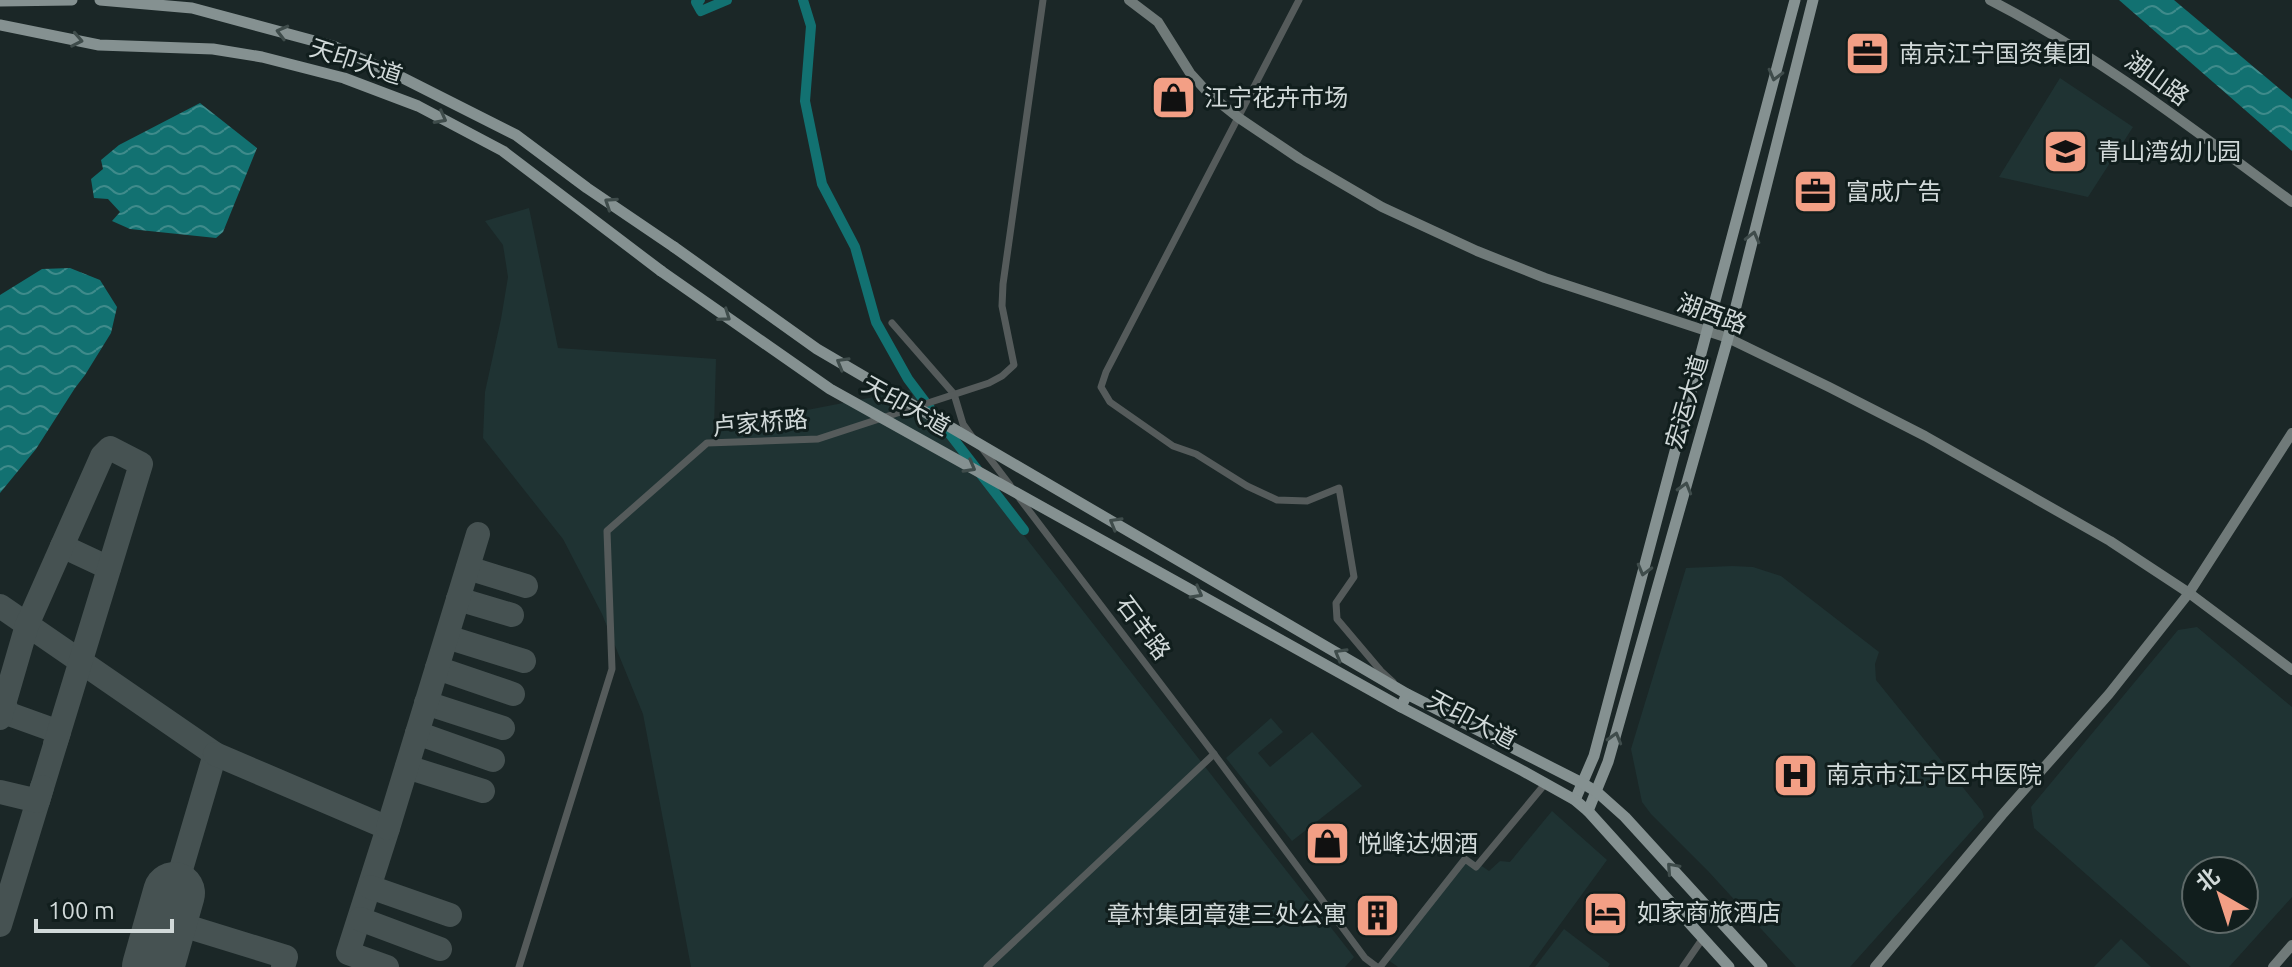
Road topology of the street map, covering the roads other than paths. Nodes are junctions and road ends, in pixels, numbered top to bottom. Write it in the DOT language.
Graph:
graph roads {
  1 [pos="72,0"];
  2 [pos="100,0"];
  3 [pos="1043,0"];
  4 [pos="1129,0"];
  5 [pos="1299,0"];
  6 [pos="1795,0"];
  7 [pos="1813,0"];
  8 [pos="1990,0"];
  9 [pos="0,1"];
  10 [pos="0,25"];
  11 [pos="1239,118"];
  12 [pos="2292,202"];
  13 [pos="892,323"];
  14 [pos="1708,331"];
  15 [pos="1728,338"];
  16 [pos="954,394"];
  17 [pos="2292,433"];
  18 [pos="2189,593"];
  19 [pos="2292,670"];
  20 [pos="1407,694"];
  21 [pos="1401,707"];
  22 [pos="1214,754"];
  23 [pos="1582,783"];
  24 [pos="1545,784"];
  25 [pos="1597,792"];
  26 [pos="1575,800"];
  27 [pos="1588,811"];
  28 [pos="1703,938"];
  29 [pos="2292,945"];
  30 [pos="1365,958"];
  31 [pos="519,967"];
  32 [pos="987,967"];
  33 [pos="1357,967"];
  34 [pos="1378,967"];
  35 [pos="1683,967"];
  36 [pos="1729,967"];
  37 [pos="1762,967"];
  38 [pos="1875,967"];
  39 [pos="2273,967"];
  1 -- 9 [label="main road"];
  20 -- 2 [label="main road, 天印大道, one-way, bridge"];
  3 -- 16 [label="street, 卢家桥路"];
  4 -- 11 [label="street, 湖西路"];
  5 -- 11 [label="street"];
  6 -- 14 [label="main road, 宏运大道, one-way"];
  15 -- 7 [label="main road, 宏运大道, one-way"];
  8 -- 12 [label="street, 湖山路"];
  10 -- 21 [label="main road, 天印大道, one-way, bridge"];
  11 -- 14 [label="street, 湖西路"];
  11 -- 20 [label="street"];
  13 -- 16 [label="street, 石羊路"];
  14 -- 15 [label="street, 湖西路"];
  14 -- 23 [label="main road, 宏运大道, one-way"];
  15 -- 18 [label="street, 湖西路"];
  25 -- 15 [label="main road, 宏运大道, one-way"];
  16 -- 22 [label="street, 石羊路"];
  16 -- 31 [label="street, 卢家桥路"];
  17 -- 18 [label="street"];
  18 -- 19 [label="street, 湖西路"];
  18 -- 38 [label="street"];
  20 -- 21 [label="main road"];
  20 -- 23 [label="main road, 天印大道"];
  21 -- 24 [label="main road, 天印大道"];
  22 -- 30 [label="street, 石羊路"];
  22 -- 32 [label="street"];
  23 -- 25 [label="main road, 天印大道"];
  23 -- 26 [label="main road, 宏运大道"];
  24 -- 26 [label="main road, 天印大道"];
  24 -- 34 [label="street"];
  25 -- 27 [label="main road, 宏运大道"];
  37 -- 25 [label="main road, 天印大道, one-way"];
  26 -- 27 [label="main road, 天印大道"];
  27 -- 28 [label="main road, 天印大道"];
  28 -- 35 [label="street"];
  28 -- 36 [label="main road, 天印大道"];
  29 -- 39 [label="street"];
  30 -- 33 [label="street"];
  30 -- 34 [label="street, 石羊路"];
}
